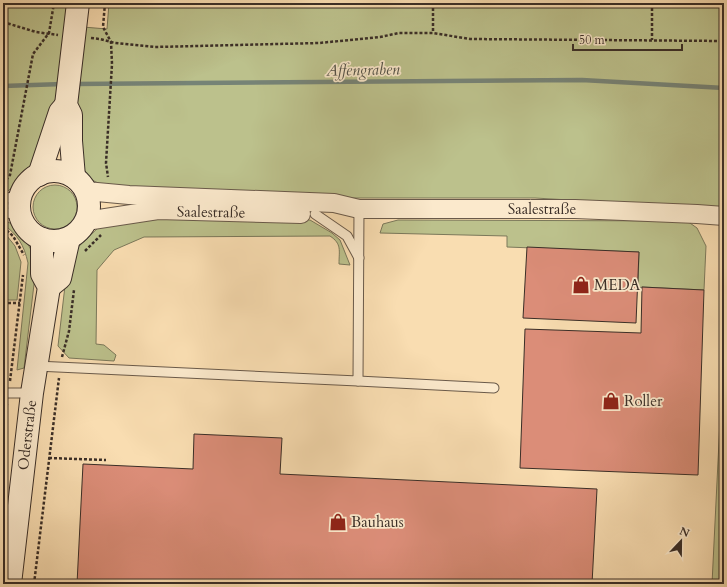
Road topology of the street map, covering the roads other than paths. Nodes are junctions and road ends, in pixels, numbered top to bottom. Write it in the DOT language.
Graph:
graph roads {
  1 [pos="78,3"];
  2 [pos="66,105"];
  3 [pos="39,175"];
  4 [pos="80,184"];
  5 [pos="12,206"];
  6 [pos="359,209"];
  7 [pos="315,214"];
  8 [pos="724,216"];
  9 [pos="86,221"];
  10 [pos="42,238"];
  11 [pos="75,246"];
  12 [pos="359,259"];
  13 [pos="49,287"];
  14 [pos="36,366"];
  15 [pos="358,381"];
  16 [pos="494,388"];
  17 [pos="6,393"];
  18 [pos="32,394"];
  19 [pos="8,551"];
  20 [pos="10,584"];
  1 -- 2 [label="street"];
  2 -- 3 [label="street"];
  2 -- 4 [label="street"];
  3 -- 4 [label="street"];
  3 -- 5 [label="street"];
  4 -- 6 [label="street, Saalestraße"];
  4 -- 9 [label="street"];
  5 -- 10 [label="street"];
  6 -- 7 [label="street, Saalestraße"];
  6 -- 8 [label="street, Saalestraße"];
  6 -- 12 [label="lane"];
  7 -- 9 [label="street, Saalestraße"];
  7 -- 12 [label="lane"];
  9 -- 11 [label="street"];
  10 -- 11 [label="street"];
  10 -- 13 [label="street"];
  11 -- 13 [label="street"];
  12 -- 15 [label="lane"];
  13 -- 14 [label="street, Oderstraße"];
  14 -- 15 [label="lane"];
  14 -- 18 [label="street, Oderstraße"];
  15 -- 16 [label="lane"];
  17 -- 18 [label="lane"];
  18 -- 19 [label="street, Oderstraße"];
  19 -- 20 [label="street, Oderstraße"];
}
